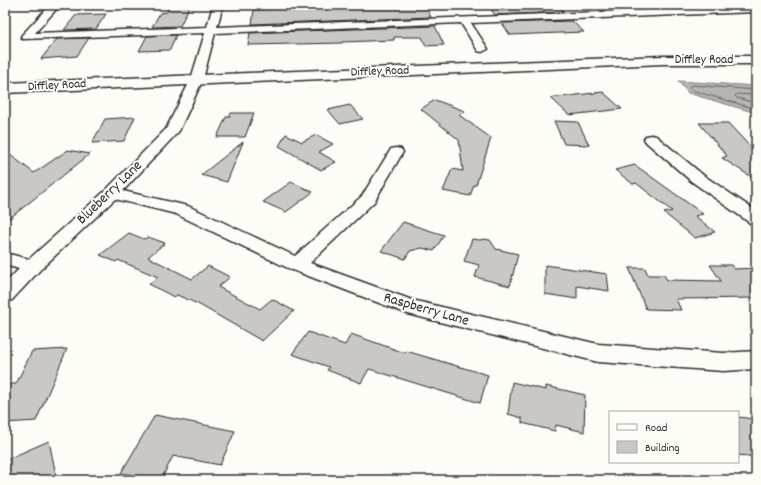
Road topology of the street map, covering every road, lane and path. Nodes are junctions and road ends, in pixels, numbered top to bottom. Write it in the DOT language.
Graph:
graph roads {
  1 [pos="55,5"];
  2 [pos="218,5"];
  3 [pos="669,5"];
  4 [pos="756,9"];
  5 [pos="680,12"];
  6 [pos="464,20"];
  7 [pos="211,30"];
  8 [pos="482,48"];
  9 [pos="756,60"];
  10 [pos="197,79"];
  11 [pos="5,88"];
  12 [pos="651,139"];
  13 [pos="396,152"];
  14 [pos="112,193"];
  15 [pos="756,219"];
  16 [pos="5,259"];
  17 [pos="298,265"];
  18 [pos="33,266"];
  19 [pos="5,295"];
  20 [pos="756,360"];
  1 -- 7 [label="street"];
  2 -- 7 [label="street, Blueberry Lane"];
  3 -- 5 [label="street"];
  4 -- 5 [label="street"];
  5 -- 6 [label="street"];
  6 -- 7 [label="street"];
  6 -- 8 [label="street"];
  7 -- 10 [label="street, Blueberry Lane"];
  9 -- 10 [label="main road, Diffley Road"];
  10 -- 11 [label="main road, Diffley Road"];
  10 -- 14 [label="street, Blueberry Lane"];
  12 -- 15 [label="street"];
  13 -- 17 [label="street"];
  14 -- 17 [label="street, Raspberry Lane"];
  14 -- 18 [label="street, Blueberry Lane"];
  16 -- 18 [label="street"];
  17 -- 20 [label="street, Raspberry Lane"];
  18 -- 19 [label="street, Blueberry Lane"];
}
